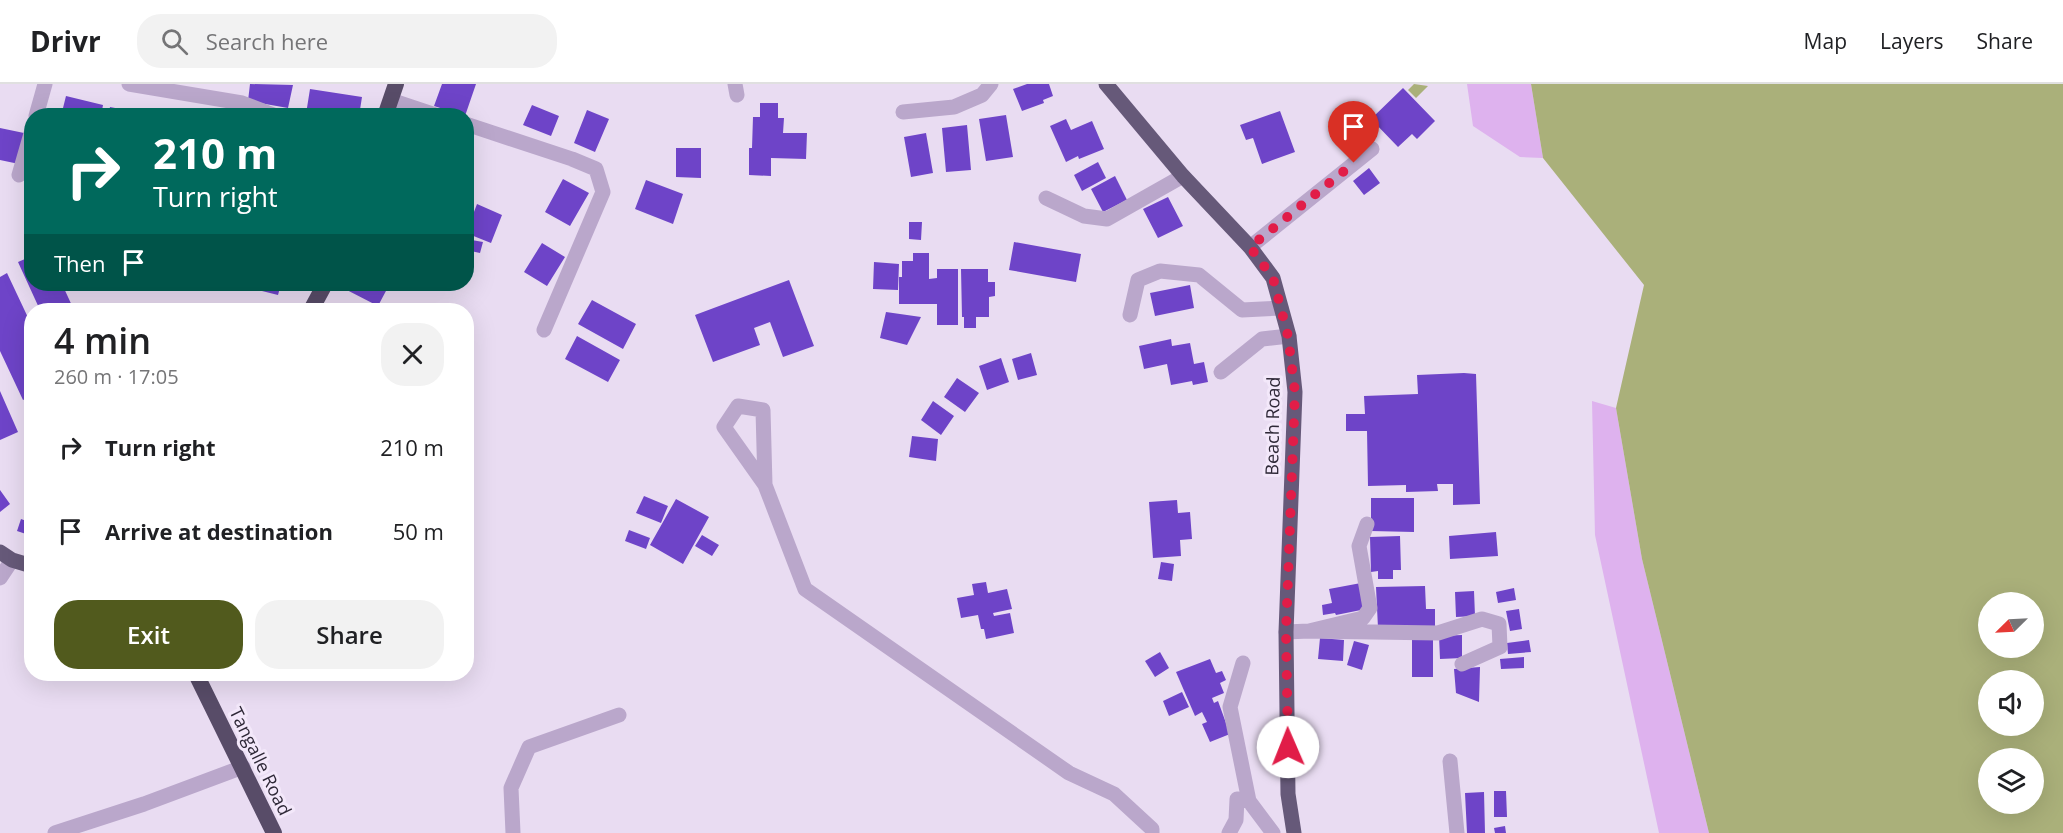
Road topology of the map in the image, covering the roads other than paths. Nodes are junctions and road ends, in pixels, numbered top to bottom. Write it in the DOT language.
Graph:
graph roads {
  1 [pos="45,84"];
  2 [pos="129,84"];
  3 [pos="991,84"];
  4 [pos="1106,84"];
  5 [pos="391,100"];
  6 [pos="38,108"];
  7 [pos="255,108"];
  8 [pos="415,108"];
  9 [pos="903,112"];
  10 [pos="474,127"];
  11 [pos="1372,149"];
  12 [pos="24,158"];
  13 [pos="19,175"];
  14 [pos="1183,176"];
  15 [pos="1046,198"];
  16 [pos="1250,247"];
  17 [pos="1281,308"];
  18 [pos="1130,315"];
  19 [pos="544,330"];
  20 [pos="1288,336"];
  21 [pos="1221,372"];
  22 [pos="765,485"];
  23 [pos="1366,524"];
  24 [pos="6,556"];
  25 [pos="24,563"];
  26 [pos="0,578"];
  27 [pos="1309,631"];
  28 [pos="1286,632"];
  29 [pos="1243,663"];
  30 [pos="1462,664"];
  31 [pos="200,681"];
  32 [pos="619,715"];
  33 [pos="1450,761"];
  34 [pos="243,767"];
  35 [pos="1249,801"];
  36 [pos="55,833"];
  37 [pos="274,833"];
  38 [pos="513,833"];
  39 [pos="1152,833"];
  40 [pos="1228,833"];
  41 [pos="1273,833"];
  42 [pos="1294,833"];
  43 [pos="1457,833"];
  1 -- 6 [label="street"];
  2 -- 7 [label="street"];
  3 -- 9 [label="street"];
  4 -- 14 [label="main road, Beach Road"];
  5 -- 8 [label="street"];
  10 -- 19 [label="street"];
  11 -- 16 [label="street"];
  12 -- 13 [label="street"];
  14 -- 15 [label="street"];
  14 -- 16 [label="main road, Beach Road"];
  16 -- 17 [label="main road, Beach Road"];
  17 -- 18 [label="street"];
  17 -- 20 [label="main road, Beach Road"];
  20 -- 21 [label="street"];
  20 -- 28 [label="main road, Beach Road"];
  22 -- 22 [label="street"];
  22 -- 39 [label="street"];
  23 -- 27 [label="street"];
  24 -- 25 [label="main road"];
  24 -- 26 [label="street"];
  27 -- 28 [label="street"];
  27 -- 30 [label="street"];
  28 -- 42 [label="main road, Beach Road"];
  29 -- 35 [label="street"];
  31 -- 34 [label="highway, Tangalle Road"];
  32 -- 38 [label="street"];
  33 -- 43 [label="street"];
  34 -- 36 [label="street"];
  34 -- 37 [label="highway, Tangalle Road"];
  35 -- 40 [label="street"];
  35 -- 41 [label="street"];
}
